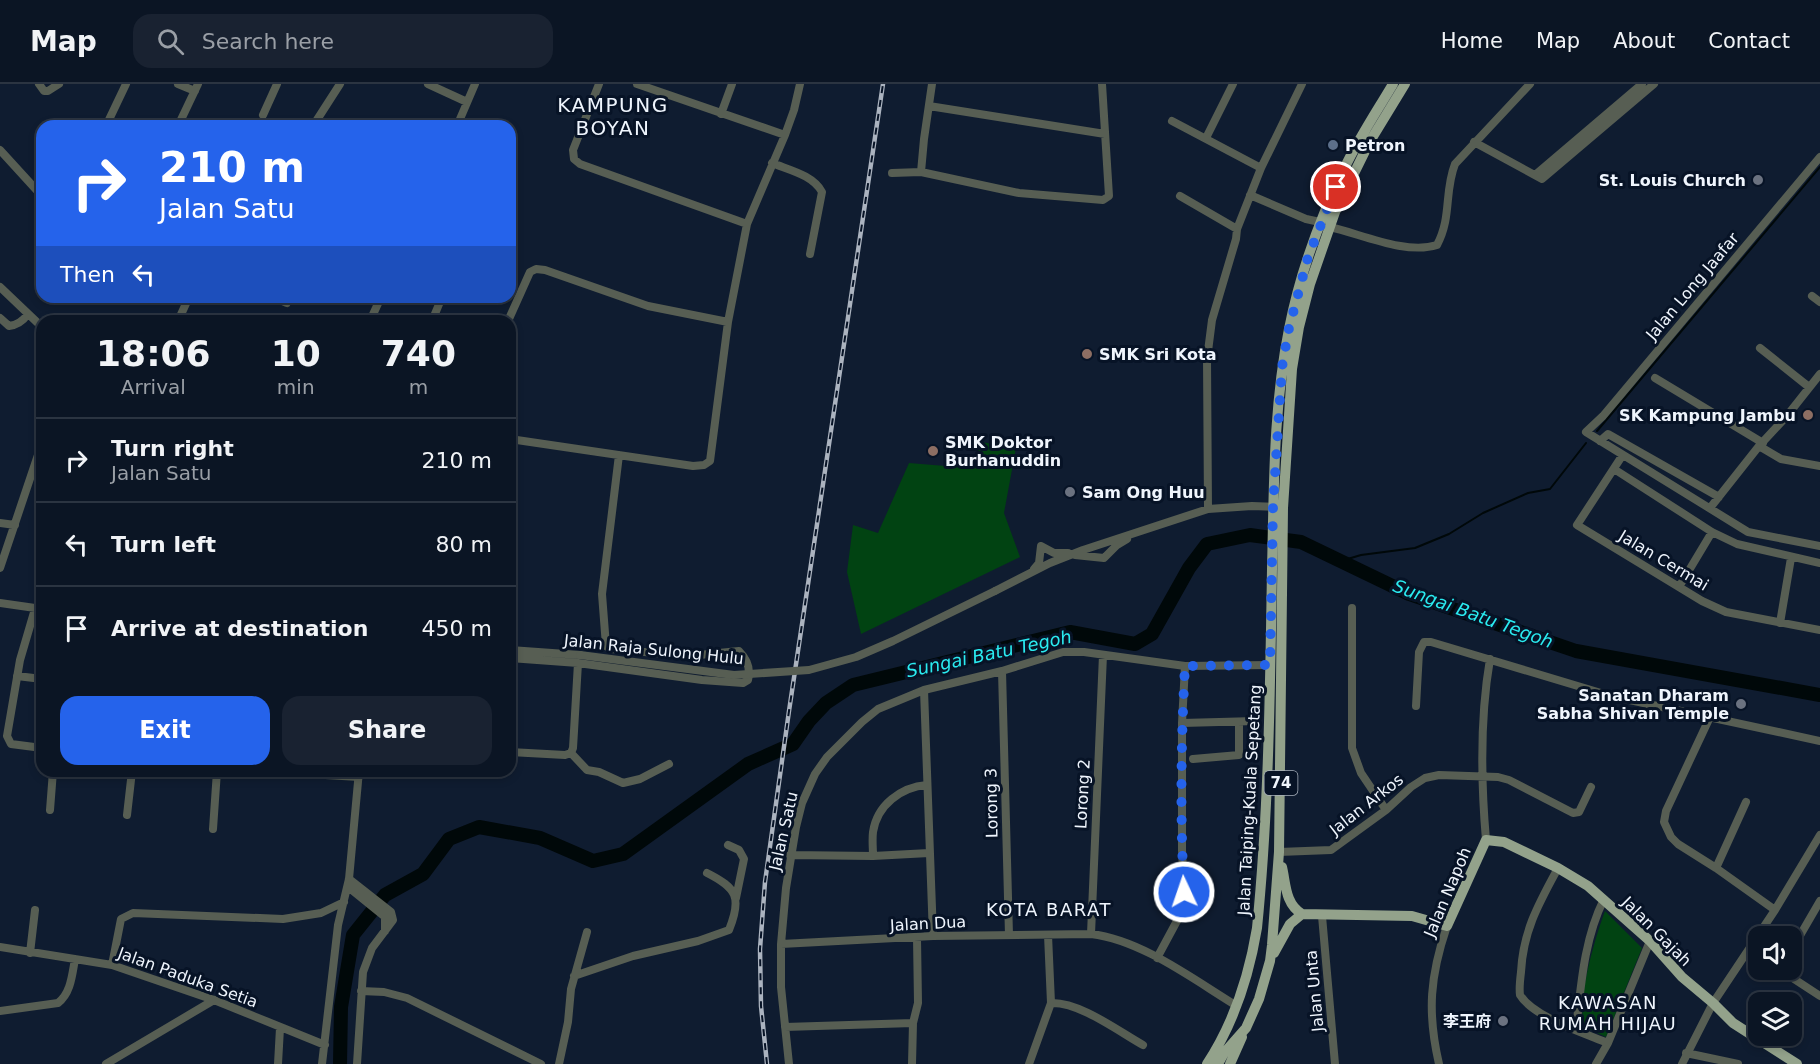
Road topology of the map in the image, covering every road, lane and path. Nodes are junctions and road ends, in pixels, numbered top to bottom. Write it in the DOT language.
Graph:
graph roads {
  1 [pos="39,84"];
  2 [pos="59,84"];
  3 [pos="126,84"];
  4 [pos="178,84"];
  5 [pos="277,84"];
  6 [pos="339,84"];
  7 [pos="428,84"];
  8 [pos="475,84"];
  9 [pos="598,84"];
  10 [pos="637,84"];
  11 [pos="732,84"];
  12 [pos="800,84"];
  13 [pos="932,84"];
  14 [pos="1102,84"];
  15 [pos="1233,84"];
  16 [pos="1302,84"];
  17 [pos="1393,84"];
  18 [pos="1405,84"];
  19 [pos="1530,84"];
  20 [pos="1642,84"];
  21 [pos="1654,84"];
  22 [pos="196,88"];
  23 [pos="661,88"];
  24 [pos="467,102"];
  25 [pos="929,106"];
  26 [pos="721,114"];
  27 [pos="263,116"];
  28 [pos="109,120"];
  29 [pos="181,120"];
  30 [pos="317,120"];
  31 [pos="460,120"];
  32 [pos="1172,121"];
  33 [pos="1105,134"];
  34 [pos="785,135"];
  35 [pos="1206,138"];
  36 [pos="1474,142"];
  37 [pos="0,150"];
  38 [pos="1820,157"];
  39 [pos="772,163"];
  40 [pos="1261,168"];
  41 [pos="921,172"];
  42 [pos="892,173"];
  43 [pos="1539,177"];
  44 [pos="36,189"];
  45 [pos="1250,195"];
  46 [pos="1180,196"];
  47 [pos="747,224"];
  48 [pos="1325,224"];
  49 [pos="1236,229"];
  50 [pos="810,254"];
  51 [pos="0,287"];
  52 [pos="1812,296"];
  53 [pos="1820,303"];
  54 [pos="28,314"];
  55 [pos="511,315"];
  56 [pos="1,321"];
  57 [pos="36,321"];
  58 [pos="728,322"];
  59 [pos="1760,348"];
  60 [pos="1820,374"];
  61 [pos="1655,378"];
  62 [pos="1809,387"];
  63 [pos="516,440"];
  64 [pos="1600,441"];
  65 [pos="1761,444"];
  66 [pos="619,455"];
  67 [pos="1622,456"];
  68 [pos="36,461"];
  69 [pos="1820,466"];
  70 [pos="1614,470"];
  71 [pos="1719,497"];
  72 [pos="1208,508"];
  73 [pos="1710,508"];
  74 [pos="1278,513"];
  75 [pos="0,523"];
  76 [pos="15,525"];
  77 [pos="1138,532"];
  78 [pos="1712,532"];
  79 [pos="1277,546"];
  80 [pos="1820,546"];
  81 [pos="1083,550"];
  82 [pos="1071,555"];
  83 [pos="1791,558"];
  84 [pos="1820,563"];
  85 [pos="0,568"];
  86 [pos="1029,574"];
  87 [pos="1679,586"];
  88 [pos="0,603"];
  89 [pos="1352,608"];
  90 [pos="36,609"];
  91 [pos="36,616"];
  92 [pos="1780,623"];
  93 [pos="1820,630"];
  94 [pos="516,651"];
  95 [pos="1103,655"];
  96 [pos="516,658"];
  97 [pos="579,659"];
  98 [pos="1490,659"];
  99 [pos="1270,665"];
  100 [pos="1185,666"];
  101 [pos="1002,671"];
  102 [pos="17,676"];
  103 [pos="36,678"];
  104 [pos="924,690"];
  105 [pos="1416,706"];
  106 [pos="1710,717"];
  107 [pos="1256,721"];
  108 [pos="1239,722"];
  109 [pos="1182,723"];
  110 [pos="1820,741"];
  111 [pos="36,747"];
  112 [pos="516,752"];
  113 [pos="571,753"];
  114 [pos="1193,759"];
  115 [pos="669,764"];
  116 [pos="1483,776"];
  117 [pos="53,777"];
  118 [pos="131,777"];
  119 [pos="217,777"];
  120 [pos="359,777"];
  121 [pos="927,785"];
  122 [pos="1591,787"];
  123 [pos="1746,802"];
  124 [pos="50,810"];
  125 [pos="1386,810"];
  126 [pos="127,815"];
  127 [pos="213,829"];
  128 [pos="1820,836"];
  129 [pos="1486,840"];
  130 [pos="728,845"];
  131 [pos="1280,852"];
  132 [pos="929,853"];
  133 [pos="790,855"];
  134 [pos="873,856"];
  135 [pos="1558,868"];
  136 [pos="1716,868"];
  137 [pos="707,873"];
  138 [pos="349,883"];
  139 [pos="736,899"];
  140 [pos="1604,899"];
  141 [pos="1820,901"];
  142 [pos="344,902"];
  143 [pos="35,910"];
  144 [pos="1775,910"];
  145 [pos="1302,914"];
  146 [pos="1322,916"];
  147 [pos="1447,926"];
  148 [pos="1765,926"];
  149 [pos="587,932"];
  150 [pos="1802,932"];
  151 [pos="1048,934"];
  152 [pos="1091,934"];
  153 [pos="1009,935"];
  154 [pos="933,936"];
  155 [pos="917,938"];
  156 [pos="1650,941"];
  157 [pos="781,944"];
  158 [pos="1272,945"];
  159 [pos="0,947"];
  160 [pos="1253,949"];
  161 [pos="1748,951"];
  162 [pos="30,953"];
  163 [pos="1157,958"];
  164 [pos="75,959"];
  165 [pos="1270,961"];
  166 [pos="112,964"];
  167 [pos="574,976"];
  168 [pos="1796,980"];
  169 [pos="362,991"];
  170 [pos="1820,996"];
  171 [pos="214,1000"];
  172 [pos="1051,1003"];
  173 [pos="1713,1003"];
  174 [pos="1237,1006"];
  175 [pos="0,1011"];
  176 [pos="913,1023"];
  177 [pos="785,1027"];
  178 [pos="280,1028"];
  179 [pos="1245,1028"];
  180 [pos="1576,1029"];
  181 [pos="1608,1043"];
  182 [pos="325,1045"];
  183 [pos="1143,1045"];
  184 [pos="1686,1053"];
  185 [pos="1210,1062"];
  186 [pos="106,1064"];
  187 [pos="278,1064"];
  188 [pos="322,1064"];
  189 [pos="357,1064"];
  190 [pos="541,1064"];
  191 [pos="559,1064"];
  192 [pos="789,1064"];
  193 [pos="912,1064"];
  194 [pos="1029,1064"];
  195 [pos="1230,1064"];
  196 [pos="1335,1064"];
  197 [pos="1439,1064"];
  198 [pos="1596,1064"];
  199 [pos="1682,1064"];
  200 [pos="1738,1064"];
  201 [pos="1797,1064"];
  1 -- 2 [label="street"];
  3 -- 28 [label="street"];
  4 -- 22 [label="street"];
  5 -- 27 [label="street"];
  6 -- 30 [label="street"];
  7 -- 24 [label="street"];
  8 -- 24 [label="street"];
  9 -- 47 [label="street"];
  10 -- 23 [label="street"];
  11 -- 26 [label="street"];
  12 -- 34 [label="street"];
  13 -- 25 [label="street"];
  14 -- 33 [label="street"];
  15 -- 35 [label="street"];
  16 -- 40 [label="street"];
  17 -- 48 [label="main road, Jalan Taiping-Kuala Sepetang / 74"];
  18 -- 48 [label="main road, Jalan Taiping-Kuala Sepetang / 74"];
  19 -- 36 [label="street"];
  20 -- 43 [label="street"];
  21 -- 43 [label="street"];
  22 -- 29 [label="street"];
  23 -- 26 [label="street"];
  24 -- 31 [label="street"];
  25 -- 33 [label="street"];
  25 -- 41 [label="street"];
  26 -- 34 [label="street"];
  32 -- 35 [label="street"];
  33 -- 41 [label="street"];
  34 -- 39 [label="street"];
  35 -- 40 [label="street"];
  36 -- 43 [label="street"];
  36 -- 48 [label="street"];
  37 -- 44 [label="street"];
  38 -- 64 [label="street, Jalan Long Jaafar"];
  39 -- 47 [label="street"];
  39 -- 50 [label="street"];
  40 -- 45 [label="street"];
  41 -- 42 [label="street"];
  45 -- 48 [label="street"];
  45 -- 49 [label="street"];
  46 -- 49 [label="street"];
  47 -- 58 [label="street"];
  48 -- 74 [label="main road, Jalan Taiping-Kuala Sepetang / 74"];
  49 -- 72 [label="street"];
  51 -- 54 [label="street"];
  52 -- 53 [label="street"];
  54 -- 56 [label="street"];
  54 -- 57 [label="street"];
  55 -- 58 [label="street"];
  58 -- 66 [label="street"];
  59 -- 62 [label="street"];
  60 -- 62 [label="street"];
  61 -- 65 [label="street"];
  62 -- 65 [label="street"];
  63 -- 66 [label="street"];
  64 -- 67 [label="street"];
  64 -- 71 [label="street"];
  65 -- 69 [label="street"];
  65 -- 71 [label="street"];
  66 -- 97 [label="street"];
  67 -- 70 [label="street, Jalan Cermai"];
  67 -- 73 [label="street"];
  68 -- 76 [label="street"];
  70 -- 78 [label="street"];
  70 -- 87 [label="street, Jalan Cermai"];
  71 -- 73 [label="street"];
  72 -- 74 [label="street"];
  72 -- 77 [label="street"];
  73 -- 80 [label="street"];
  74 -- 79 [label="main road, Jalan Taiping-Kuala Sepetang / 74"];
  75 -- 76 [label="street"];
  76 -- 85 [label="street"];
  77 -- 81 [label="street"];
  77 -- 82 [label="street"];
  78 -- 83 [label="street"];
  78 -- 87 [label="street"];
  79 -- 99 [label="main road, Jalan Taiping-Kuala Sepetang / 74"];
  79 -- 131 [label="main road, Jalan Taiping-Kuala Sepetang / 74"];
  81 -- 82 [label="street, Jalan Raja Sulong Hulu"];
  81 -- 86 [label="street"];
  82 -- 86 [label="street, Jalan Raja Sulong Hulu"];
  83 -- 84 [label="street"];
  83 -- 92 [label="street"];
  86 -- 97 [label="street, Jalan Raja Sulong Hulu, bridge"];
  87 -- 92 [label="street, Jalan Cermai"];
  88 -- 90 [label="street"];
  89 -- 125 [label="street"];
  91 -- 102 [label="street"];
  92 -- 93 [label="street, Jalan Cermai"];
  94 -- 97 [label="street, Jalan Raja Sulong Hulu"];
  95 -- 100 [label="street, Jalan Satu"];
  95 -- 101 [label="street, Jalan Satu"];
  95 -- 152 [label="street, Lorong 2"];
  96 -- 97 [label="street"];
  97 -- 113 [label="street"];
  98 -- 105 [label="street"];
  98 -- 106 [label="street"];
  98 -- 116 [label="street, Jalan Napoh"];
  99 -- 100 [label="street, Jalan Satu"];
  99 -- 160 [label="main road, Jalan Taiping-Kuala Sepetang / 74"];
  100 -- 109 [label="street"];
  101 -- 104 [label="street, Jalan Satu"];
  101 -- 153 [label="street, Lorong 3"];
  102 -- 103 [label="street"];
  102 -- 111 [label="street"];
  104 -- 121 [label="street"];
  104 -- 133 [label="street, Jalan Satu"];
  106 -- 110 [label="street"];
  106 -- 136 [label="street"];
  107 -- 108 [label="street"];
  108 -- 109 [label="street"];
  108 -- 114 [label="street"];
  109 -- 163 [label="street"];
  112 -- 113 [label="street"];
  113 -- 115 [label="street"];
  116 -- 122 [label="street, Jalan Arkos"];
  116 -- 125 [label="street, Jalan Arkos"];
  116 -- 129 [label="street, Jalan Napoh"];
  117 -- 124 [label="street"];
  118 -- 126 [label="street"];
  119 -- 127 [label="street"];
  120 -- 138 [label="street"];
  121 -- 132 [label="street"];
  121 -- 134 [label="street"];
  123 -- 136 [label="street"];
  125 -- 131 [label="street, Jalan Arkos"];
  128 -- 144 [label="street"];
  129 -- 135 [label="main road, Jalan Gajah"];
  129 -- 147 [label="main road, Jalan Napoh"];
  130 -- 139 [label="street"];
  131 -- 145 [label="main road"];
  131 -- 158 [label="main road, Jalan Taiping-Kuala Sepetang / 74"];
  132 -- 134 [label="street"];
  132 -- 154 [label="street"];
  133 -- 134 [label="street"];
  133 -- 157 [label="street, Jalan Satu"];
  135 -- 140 [label="main road, Jalan Gajah"];
  135 -- 180 [label="street"];
  136 -- 144 [label="street"];
  137 -- 139 [label="street"];
  138 -- 142 [label="street"];
  138 -- 169 [label="street"];
  139 -- 167 [label="street"];
  140 -- 156 [label="main road, Jalan Gajah"];
  140 -- 180 [label="street"];
  141 -- 150 [label="street"];
  142 -- 166 [label="street"];
  142 -- 182 [label="street"];
  143 -- 162 [label="street"];
  144 -- 148 [label="street"];
  145 -- 146 [label="main road"];
  145 -- 165 [label="main road"];
  146 -- 147 [label="main road"];
  146 -- 196 [label="street, Jalan Unta"];
  147 -- 197 [label="street, Jalan Napoh"];
  149 -- 167 [label="street"];
  151 -- 152 [label="street, Jalan Dua"];
  151 -- 153 [label="street, Jalan Dua"];
  151 -- 172 [label="street"];
  152 -- 163 [label="street, Jalan Dua"];
  153 -- 154 [label="street, Jalan Dua"];
  154 -- 155 [label="street, Jalan Dua"];
  155 -- 157 [label="street, Jalan Dua"];
  155 -- 176 [label="street"];
  156 -- 173 [label="main road, Jalan Gajah"];
  156 -- 181 [label="street"];
  157 -- 177 [label="street, Jalan Satu"];
  158 -- 160 [label="main road"];
  158 -- 165 [label="main road, Jalan Taiping-Kuala Sepetang / 74"];
  159 -- 162 [label="street, Jalan Paduka Setia"];
  160 -- 174 [label="main road, Jalan Taiping-Kuala Sepetang / 74"];
  161 -- 173 [label="street"];
  162 -- 164 [label="street, Jalan Paduka Setia"];
  163 -- 174 [label="street, Jalan Dua"];
  164 -- 166 [label="street, Jalan Paduka Setia"];
  164 -- 175 [label="street"];
  165 -- 179 [label="main road, Jalan Taiping-Kuala Sepetang / 74"];
  166 -- 171 [label="street, Jalan Paduka Setia"];
  167 -- 191 [label="street"];
  168 -- 170 [label="street"];
  169 -- 189 [label="street"];
  169 -- 190 [label="street"];
  171 -- 178 [label="street, Jalan Paduka Setia"];
  171 -- 186 [label="street"];
  172 -- 183 [label="street"];
  172 -- 194 [label="street"];
  173 -- 184 [label="street"];
  173 -- 201 [label="main road, Jalan Gajah"];
  174 -- 185 [label="main road, Jalan Taiping-Kuala Sepetang / 74"];
  176 -- 177 [label="street"];
  176 -- 193 [label="street"];
  177 -- 192 [label="street, Jalan Satu"];
  178 -- 182 [label="street, Jalan Paduka Setia"];
  178 -- 187 [label="street"];
  179 -- 185 [label="main road, Jalan Taiping-Kuala Sepetang / 74"];
  179 -- 195 [label="main road"];
  180 -- 181 [label="street"];
  181 -- 198 [label="street"];
  182 -- 188 [label="street"];
  184 -- 199 [label="street"];
  184 -- 200 [label="street"];
}
